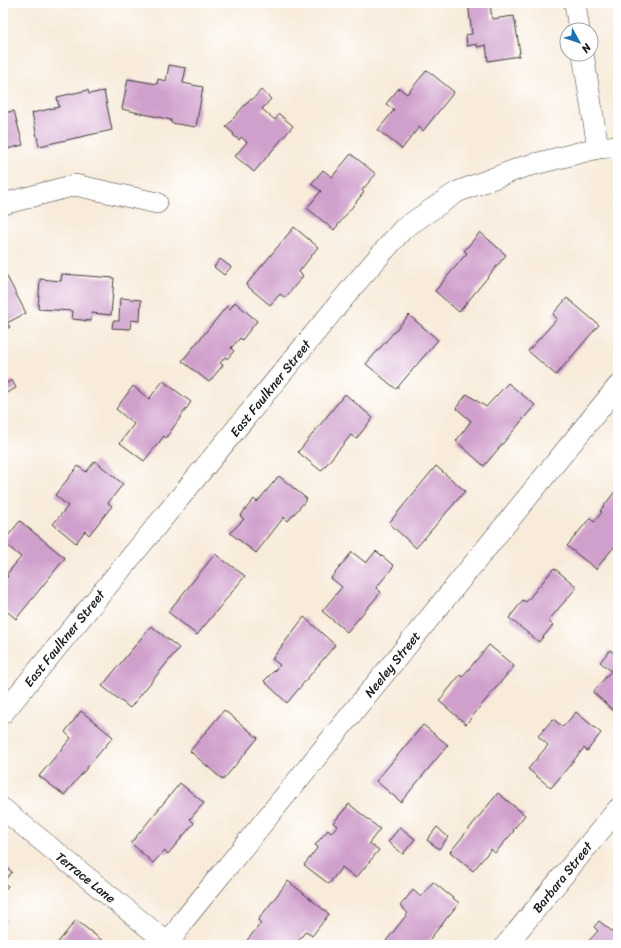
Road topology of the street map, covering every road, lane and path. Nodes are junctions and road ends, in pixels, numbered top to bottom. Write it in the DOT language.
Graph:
graph roads {
  1 [pos="575,3"];
  2 [pos="578,22"];
  3 [pos="584,62"];
  4 [pos="618,146"];
  5 [pos="598,148"];
  6 [pos="156,203"];
  7 [pos="3,204"];
  8 [pos="618,386"];
  9 [pos="3,713"];
  10 [pos="3,809"];
  11 [pos="618,809"];
  12 [pos="169,945"];
  13 [pos="506,945"];
  1 -- 2 [label="street"];
  3 -- 5 [label="street"];
  4 -- 5 [label="street, East Faulkner Street"];
  5 -- 9 [label="street, East Faulkner Street"];
  6 -- 7 [label="street"];
  8 -- 12 [label="street, Neeley Street"];
  10 -- 12 [label="street, Terrace Lane"];
  11 -- 13 [label="street, Barbara Street"];
}
